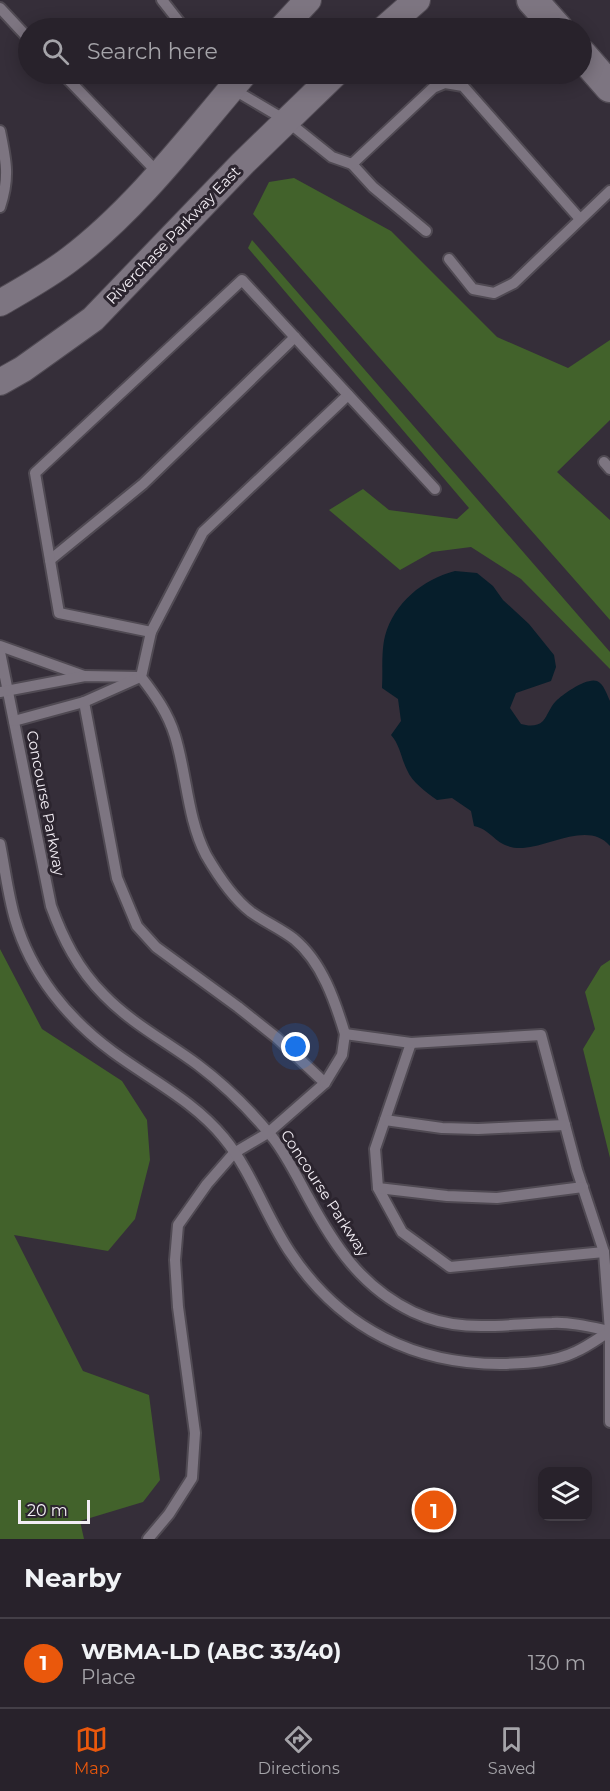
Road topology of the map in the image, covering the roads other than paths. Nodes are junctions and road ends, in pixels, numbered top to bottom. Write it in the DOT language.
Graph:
graph roads {
  1 [pos="162,0"];
  2 [pos="308,0"];
  3 [pos="417,0"];
  4 [pos="532,0"];
  5 [pos="0,8"];
  6 [pos="176,18"];
  7 [pos="291,18"];
  8 [pos="396,18"];
  9 [pos="548,18"];
  10 [pos="18,27"];
  11 [pos="592,66"];
  12 [pos="73,84"];
  13 [pos="226,84"];
  14 [pos="239,84"];
  15 [pos="326,84"];
  16 [pos="443,84"];
  17 [pos="452,84"];
  18 [pos="610,87"];
  19 [pos="287,121"];
  20 [pos="0,131"];
  21 [pos="352,164"];
  22 [pos="158,173"];
  23 [pos="610,191"];
  24 [pos="0,207"];
  25 [pos="580,219"];
  26 [pos="426,231"];
  27 [pos="449,259"];
  28 [pos="0,303"];
  29 [pos="295,338"];
  30 [pos="0,382"];
  31 [pos="348,395"];
  32 [pos="435,489"];
  33 [pos="50,560"];
  34 [pos="151,632"];
  35 [pos="0,646"];
  36 [pos="0,652"];
  37 [pos="85,676"];
  38 [pos="141,677"];
  39 [pos="4,691"];
  40 [pos="84,702"];
  41 [pos="14,721"];
  42 [pos="0,844"];
  43 [pos="345,1034"];
  44 [pos="411,1043"];
  45 [pos="325,1083"];
  46 [pos="385,1120"];
  47 [pos="565,1125"];
  48 [pos="268,1133"];
  49 [pos="234,1153"];
  50 [pos="583,1187"];
  51 [pos="378,1188"];
  52 [pos="604,1252"];
  53 [pos="610,1330"];
  54 [pos="610,1422"];
  55 [pos="148,1539"];
  1 -- 6 [label="lane"];
  2 -- 7 [label="street"];
  3 -- 8 [label="street"];
  4 -- 9 [label="main road"];
  5 -- 10 [label="lane"];
  11 -- 18 [label="main road"];
  12 -- 22 [label="lane"];
  13 -- 22 [label="street"];
  14 -- 19 [label="lane"];
  15 -- 19 [label="street, Riverchase Parkway East"];
  16 -- 21 [label="lane"];
  17 -- 25 [label="lane"];
  19 -- 21 [label="lane"];
  19 -- 30 [label="street, Riverchase Parkway East"];
  20 -- 24 [label="lane"];
  21 -- 26 [label="lane"];
  22 -- 28 [label="street"];
  23 -- 25 [label="lane"];
  25 -- 27 [label="lane"];
  29 -- 31 [label="lane"];
  29 -- 33 [label="lane"];
  29 -- 33 [label="lane"];
  31 -- 32 [label="lane"];
  31 -- 34 [label="lane"];
  33 -- 34 [label="lane"];
  34 -- 38 [label="lane"];
  35 -- 37 [label="lane"];
  36 -- 39 [label="lane, Concourse Parkway"];
  37 -- 38 [label="lane"];
  37 -- 39 [label="lane"];
  38 -- 40 [label="lane"];
  38 -- 43 [label="lane"];
  39 -- 41 [label="lane, Concourse Parkway"];
  40 -- 41 [label="lane"];
  40 -- 45 [label="lane"];
  41 -- 48 [label="lane, Concourse Parkway"];
  42 -- 49 [label="lane"];
  43 -- 44 [label="lane"];
  43 -- 45 [label="lane"];
  44 -- 46 [label="lane"];
  44 -- 47 [label="lane"];
  45 -- 48 [label="lane"];
  46 -- 47 [label="lane"];
  46 -- 51 [label="lane"];
  47 -- 50 [label="lane"];
  48 -- 49 [label="lane"];
  48 -- 53 [label="lane, Concourse Parkway"];
  49 -- 53 [label="lane"];
  49 -- 55 [label="lane"];
  50 -- 51 [label="lane"];
  50 -- 52 [label="lane"];
  51 -- 52 [label="lane"];
  52 -- 53 [label="lane"];
  53 -- 54 [label="lane"];
}
